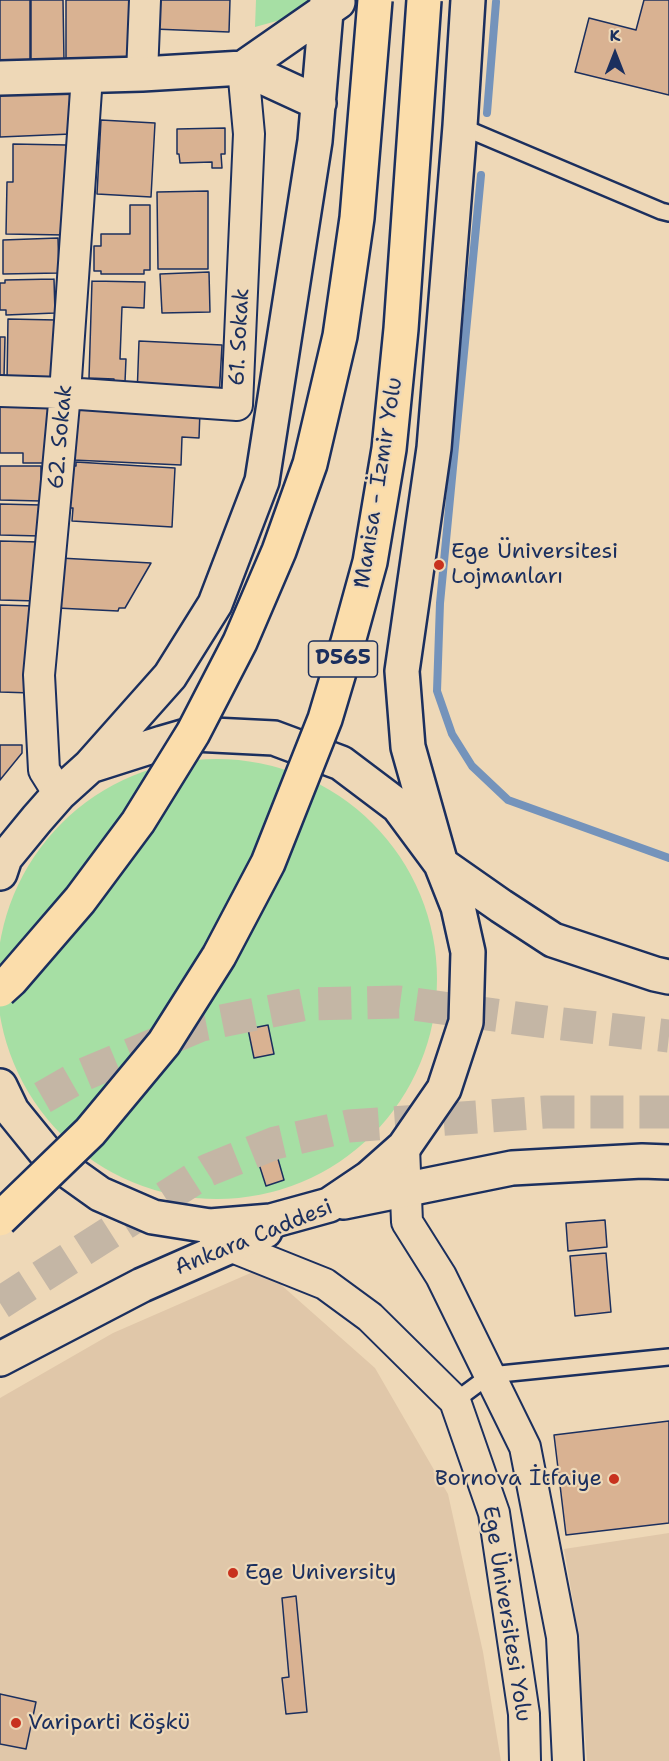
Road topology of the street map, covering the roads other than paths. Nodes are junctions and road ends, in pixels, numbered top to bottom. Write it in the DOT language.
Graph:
graph roads {
  1 [pos="145,0"];
  2 [pos="375,0"];
  3 [pos="424,0"];
  4 [pos="468,0"];
  5 [pos="332,3"];
  6 [pos="243,68"];
  7 [pos="142,75"];
  8 [pos="87,76"];
  9 [pos="0,78"];
  10 [pos="318,103"];
  11 [pos="460,126"];
  12 [pos="669,213"];
  13 [pos="0,391"];
  14 [pos="65,393"];
  15 [pos="90,766"];
  16 [pos="59,794"];
  17 [pos="37,819"];
  18 [pos="0,829"];
  19 [pos="441,864"];
  20 [pos="0,873"];
  21 [pos="669,977"];
  22 [pos="0,990"];
  23 [pos="0,1086"];
  24 [pos="404,1147"];
  25 [pos="669,1162"];
  26 [pos="406,1189"];
  27 [pos="329,1205"];
  28 [pos="153,1217"];
  29 [pos="0,1219"];
  30 [pos="230,1246"];
  31 [pos="669,1357"];
  32 [pos="0,1359"];
  33 [pos="490,1375"];
  34 [pos="454,1401"];
  35 [pos="525,1761"];
  36 [pos="568,1761"];
  1 -- 7 [label="street"];
  2 -- 22 [label="highway, bridge"];
  3 -- 29 [label="highway, Manisa - İzmir Yolu / D565, bridge"];
  4 -- 11 [label="main road"];
  5 -- 6 [label="main road"];
  5 -- 10 [label="main road"];
  6 -- 7 [label="main road"];
  6 -- 10 [label="main road"];
  6 -- 14 [label="street, 61. Sokak"];
  7 -- 8 [label="main road"];
  8 -- 9 [label="main road"];
  8 -- 14 [label="street, 62. Sokak"];
  10 -- 15 [label="main road"];
  11 -- 12 [label="lane"];
  11 -- 19 [label="main road"];
  13 -- 14 [label="street, 61. Sokak"];
  14 -- 16 [label="street, 62. Sokak"];
  15 -- 16 [label="main road"];
  15 -- 19 [label="main road"];
  16 -- 17 [label="main road"];
  17 -- 18 [label="main road"];
  17 -- 20 [label="main road"];
  19 -- 21 [label="main road"];
  19 -- 24 [label="main road"];
  23 -- 28 [label="main road"];
  24 -- 26 [label="street, Ege Üniversitesi Yolu"];
  24 -- 27 [label="main road"];
  25 -- 26 [label="main road, Ankara Caddesi"];
  26 -- 27 [label="main road, Ankara Caddesi"];
  26 -- 33 [label="street, Ege Üniversitesi Yolu"];
  27 -- 28 [label="main road"];
  27 -- 30 [label="main road, Ankara Caddesi"];
  28 -- 30 [label="street, Ege Üniversitesi Yolu"];
  30 -- 32 [label="main road, Ankara Caddesi"];
  30 -- 34 [label="street, Ege Üniversitesi Yolu"];
  31 -- 33 [label="lane"];
  33 -- 34 [label="lane"];
  33 -- 36 [label="street, Ege Üniversitesi Yolu"];
  34 -- 35 [label="street, Ege Üniversitesi Yolu"];
}
